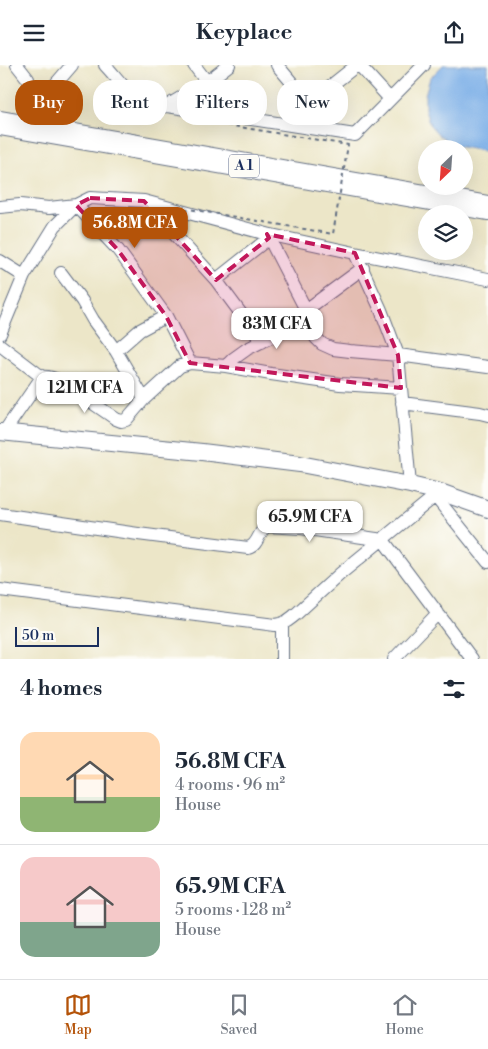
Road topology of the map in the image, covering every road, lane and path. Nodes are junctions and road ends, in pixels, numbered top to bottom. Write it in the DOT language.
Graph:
graph roads {
  1 [pos="16,65"];
  2 [pos="72,65"];
  3 [pos="105,65"];
  4 [pos="194,65"];
  5 [pos="229,65"];
  6 [pos="277,65"];
  7 [pos="358,65"];
  8 [pos="424,65"];
  9 [pos="28,79"];
  10 [pos="60,80"];
  11 [pos="119,80"];
  12 [pos="205,80"];
  13 [pos="210,80"];
  14 [pos="290,80"];
  15 [pos="339,80"];
  16 [pos="390,99"];
  17 [pos="177,101"];
  18 [pos="167,107"];
  19 [pos="0,123"];
  20 [pos="227,125"];
  21 [pos="306,127"];
  22 [pos="0,138"];
  23 [pos="144,201"];
  24 [pos="76,205"];
  25 [pos="0,207"];
  26 [pos="488,208"];
  27 [pos="184,212"];
  28 [pos="418,212"];
  29 [pos="473,221"];
  30 [pos="488,224"];
  31 [pos="268,236"];
  32 [pos="355,253"];
  33 [pos="0,261"];
  34 [pos="363,268"];
  35 [pos="61,273"];
  36 [pos="24,276"];
  37 [pos="488,279"];
  38 [pos="216,280"];
  39 [pos="306,311"];
  40 [pos="166,316"];
  41 [pos="0,334"];
  42 [pos="262,342"];
  43 [pos="0,345"];
  44 [pos="116,351"];
  45 [pos="398,355"];
  46 [pos="190,363"];
  47 [pos="226,366"];
  48 [pos="488,367"];
  49 [pos="42,377"];
  50 [pos="401,388"];
  51 [pos="144,399"];
  52 [pos="402,403"];
  53 [pos="488,415"];
  54 [pos="2,432"];
  55 [pos="410,485"];
  56 [pos="438,494"];
  57 [pos="488,509"];
  58 [pos="0,514"];
  59 [pos="383,540"];
  60 [pos="488,563"];
  61 [pos="0,591"];
  62 [pos="438,613"];
  63 [pos="282,624"];
  64 [pos="282,659"];
  65 [pos="394,659"];
  66 [pos="472,659"];
  1 -- 9 [label="street"];
  2 -- 10 [label="street"];
  3 -- 11 [label="street"];
  4 -- 12 [label="street"];
  5 -- 13 [label="street"];
  6 -- 14 [label="street"];
  7 -- 15 [label="street"];
  7 -- 16 [label="street"];
  8 -- 16 [label="street"];
  16 -- 21 [label="street"];
  17 -- 18 [label="street"];
  18 -- 21 [label="street"];
  19 -- 26 [label="highway, A 1"];
  20 -- 27 [label="path, bridge"];
  22 -- 28 [label="highway, A 1"];
  23 -- 24 [label="street"];
  23 -- 27 [label="street"];
  23 -- 38 [label="street"];
  24 -- 25 [label="street"];
  24 -- 36 [label="street"];
  24 -- 40 [label="street"];
  27 -- 31 [label="street"];
  29 -- 30 [label="highway"];
  31 -- 32 [label="street"];
  31 -- 38 [label="street"];
  31 -- 39 [label="street"];
  32 -- 34 [label="street"];
  32 -- 37 [label="street"];
  33 -- 36 [label="street"];
  34 -- 39 [label="street"];
  34 -- 45 [label="street"];
  35 -- 44 [label="street"];
  36 -- 41 [label="street"];
  38 -- 42 [label="street"];
  39 -- 42 [label="street"];
  39 -- 45 [label="street"];
  40 -- 44 [label="street"];
  40 -- 46 [label="street"];
  42 -- 47 [label="street"];
  43 -- 49 [label="street"];
  44 -- 51 [label="street"];
  45 -- 48 [label="street"];
  45 -- 50 [label="street"];
  46 -- 47 [label="street"];
  46 -- 51 [label="street"];
  47 -- 50 [label="street"];
  49 -- 51 [label="street"];
  49 -- 54 [label="street"];
  50 -- 52 [label="street"];
  52 -- 53 [label="street"];
  52 -- 55 [label="street"];
  54 -- 55 [label="street"];
  55 -- 56 [label="street"];
  56 -- 57 [label="street"];
  56 -- 59 [label="street"];
  56 -- 60 [label="street"];
  58 -- 59 [label="street"];
  59 -- 62 [label="street"];
  59 -- 63 [label="street"];
  61 -- 63 [label="street"];
  62 -- 65 [label="street"];
  62 -- 66 [label="street"];
  63 -- 64 [label="street"];
}
